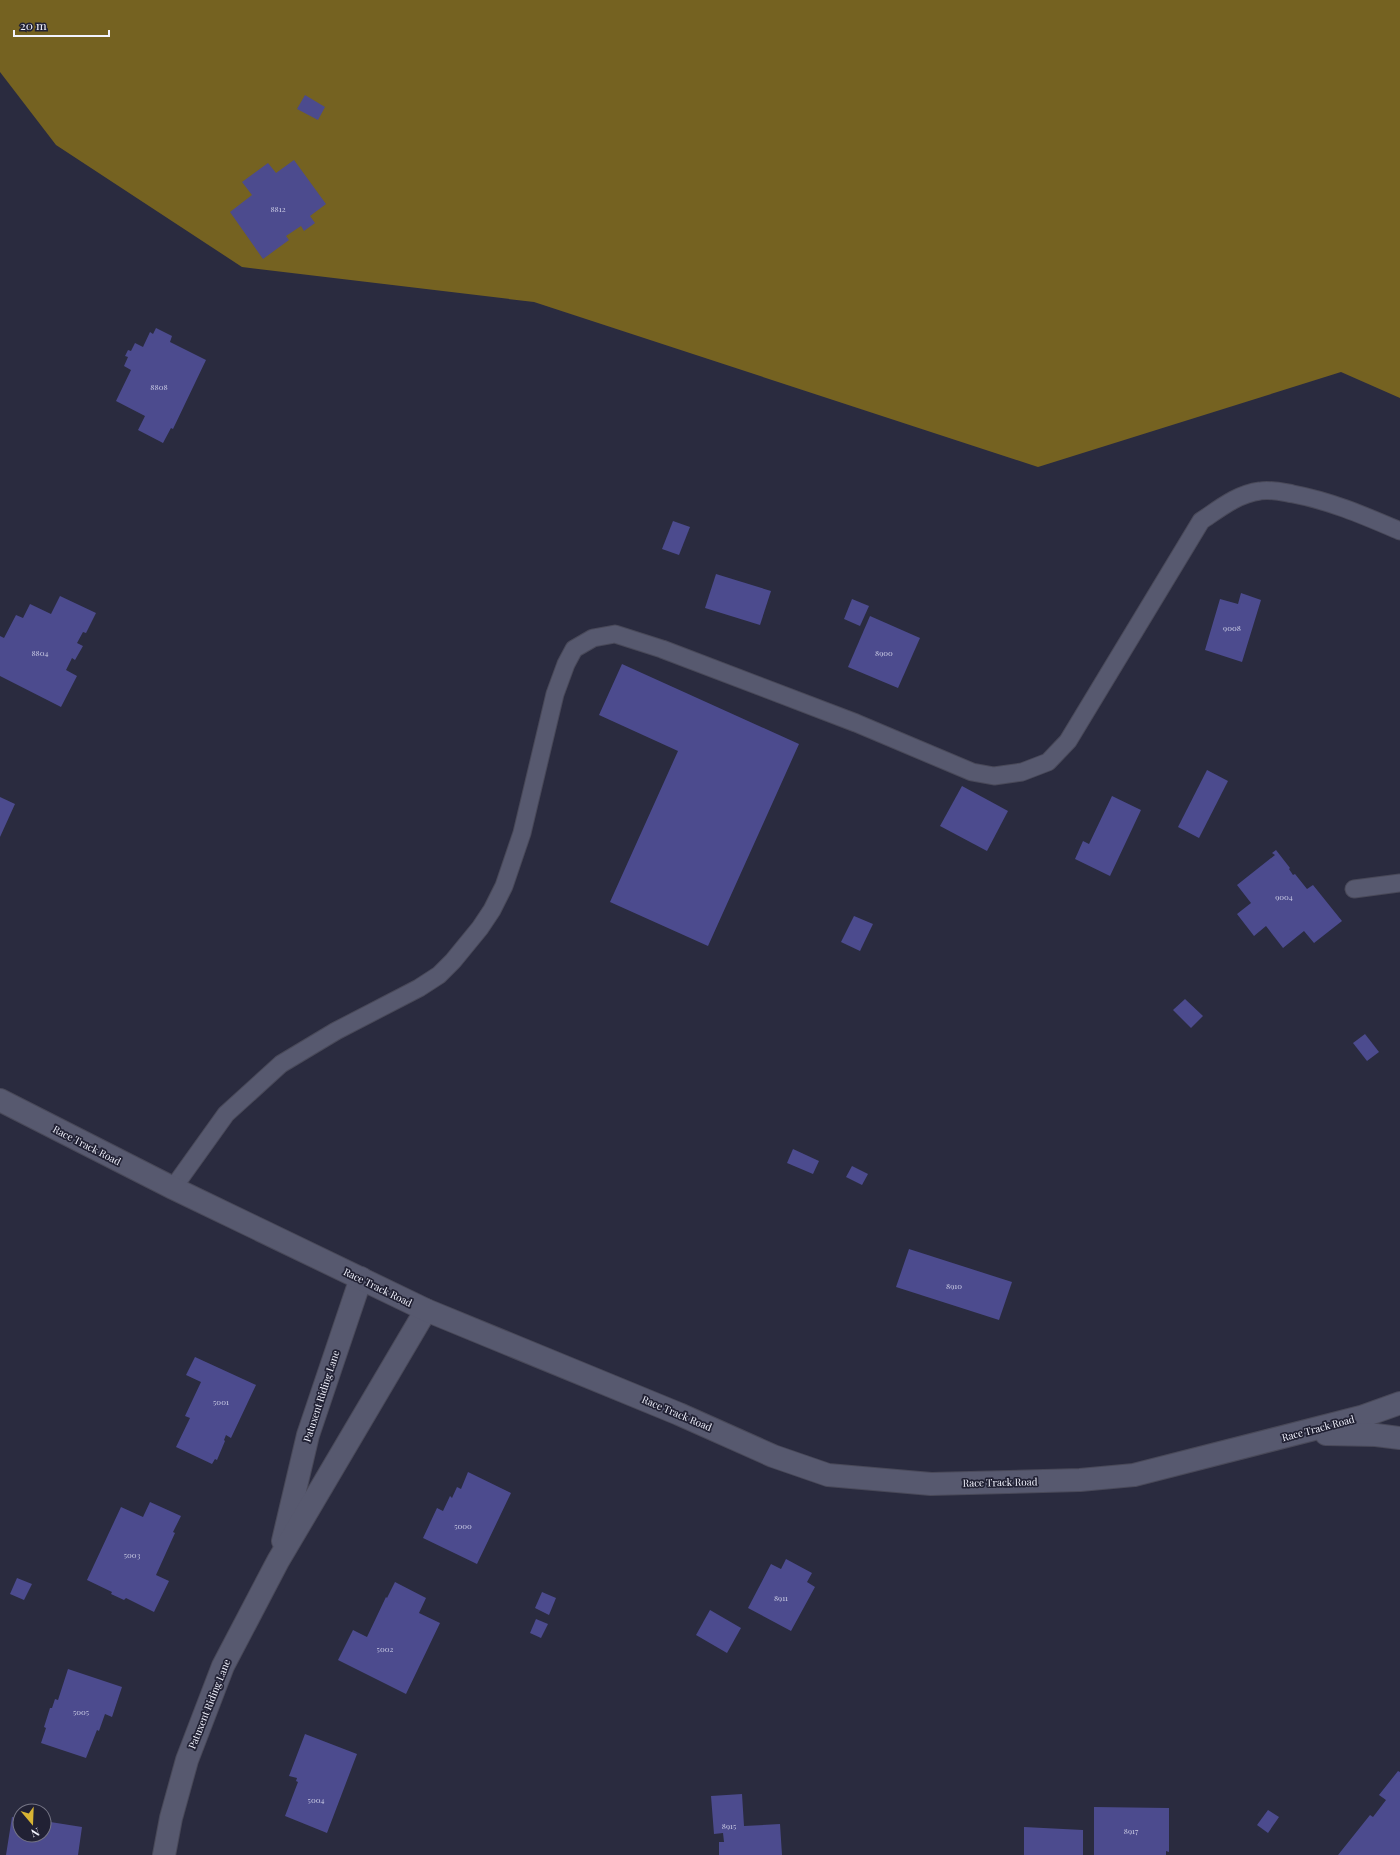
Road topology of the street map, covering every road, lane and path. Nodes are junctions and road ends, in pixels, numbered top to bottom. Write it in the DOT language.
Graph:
graph roads {
  1 [pos="1400,531"];
  2 [pos="1400,883"];
  3 [pos="1354,889"];
  4 [pos="0,1100"];
  5 [pos="172,1188"];
  6 [pos="361,1278"];
  7 [pos="426,1310"];
  8 [pos="1400,1402"];
  9 [pos="1287,1437"];
  10 [pos="1400,1438"];
  11 [pos="278,1562"];
  12 [pos="164,1855"];
  1 -- 5 [label="lane"];
  2 -- 3 [label="lane"];
  4 -- 5 [label="street, Race Track Road"];
  5 -- 6 [label="street, Race Track Road"];
  6 -- 7 [label="street, Race Track Road"];
  6 -- 11 [label="street, Patuxent Riding Lane"];
  7 -- 9 [label="street, Race Track Road"];
  7 -- 11 [label="street, Patuxent Riding Lane"];
  8 -- 9 [label="street, Race Track Road"];
  9 -- 10 [label="street"];
  11 -- 12 [label="street, Patuxent Riding Lane"];
}
